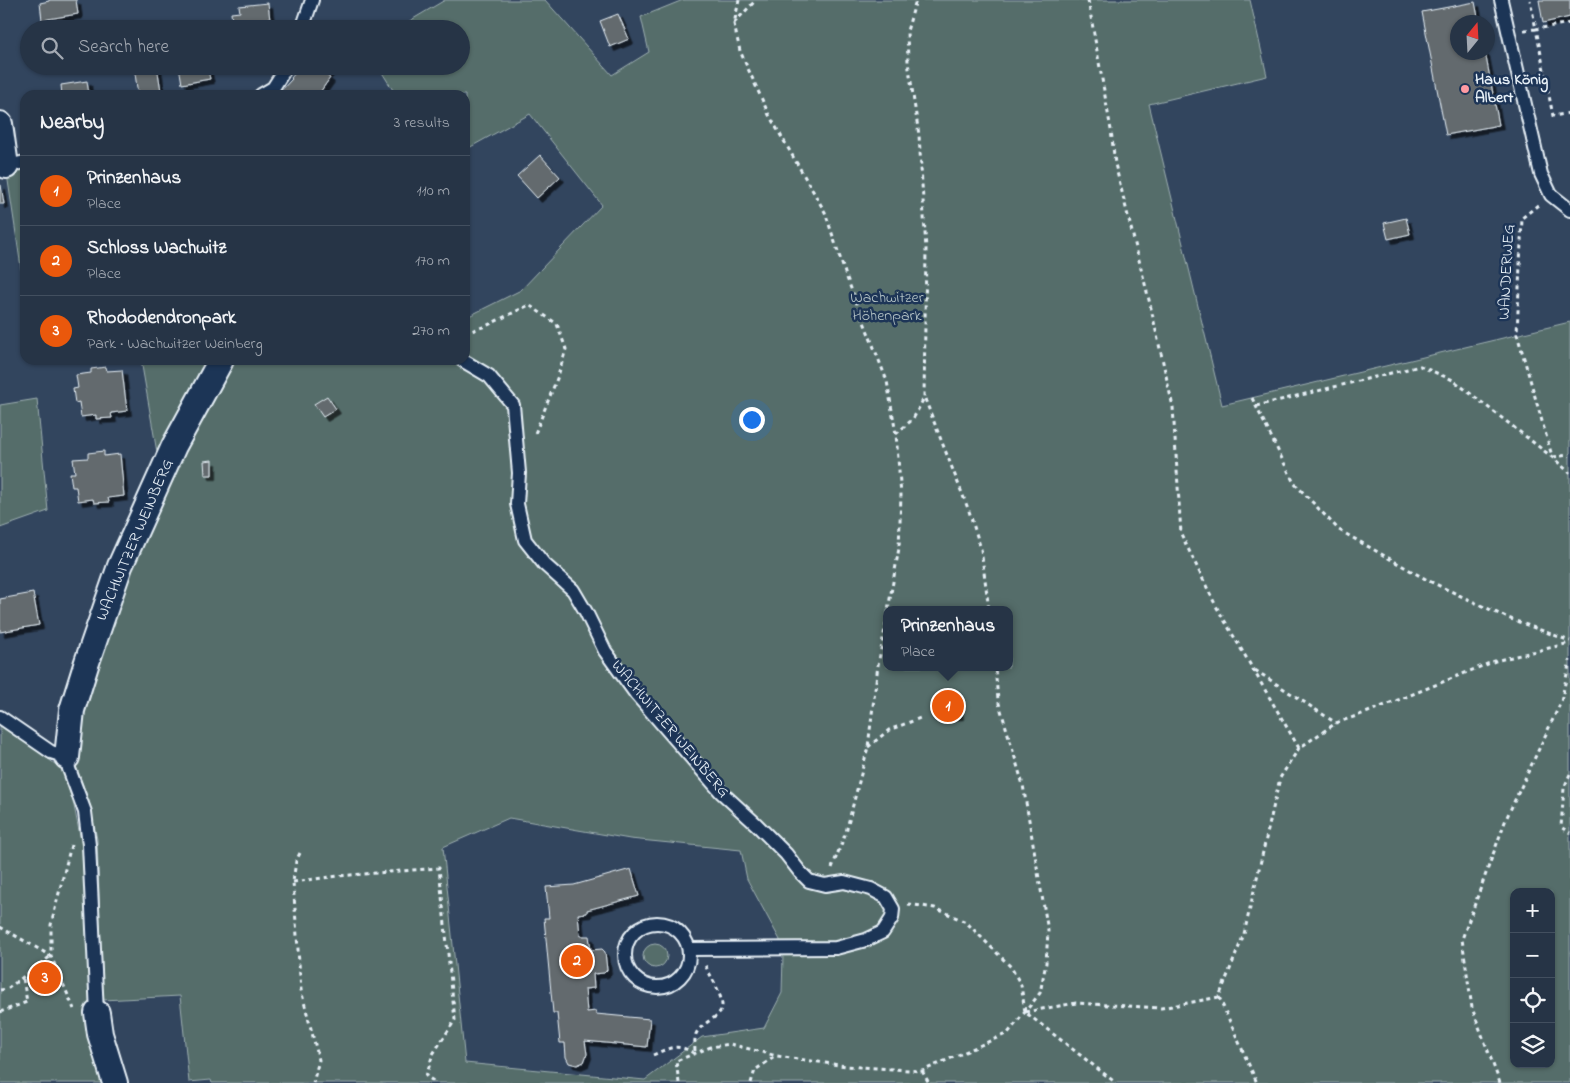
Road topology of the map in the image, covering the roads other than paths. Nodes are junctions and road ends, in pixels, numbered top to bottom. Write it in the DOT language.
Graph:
graph roads {
  1 [pos="312,0"];
  2 [pos="1501,0"];
  3 [pos="305,20"];
  4 [pos="281,75"];
  5 [pos="270,90"];
  6 [pos="0,124"];
  7 [pos="10,165"];
  8 [pos="1570,210"];
  9 [pos="218,365"];
  10 [pos="470,365"];
  11 [pos="0,717"];
  12 [pos="67,757"];
  13 [pos="693,949"];
  14 [pos="87,1014"];
  15 [pos="115,1083"];
  1 -- 3 [label="lane"];
  2 -- 8 [label="lane"];
  4 -- 5 [label="lane"];
  6 -- 7 [label="street"];
  9 -- 12 [label="street, WACHWITZER WEINBERG"];
  10 -- 13 [label="lane, WACHWITZER WEINBERG"];
  11 -- 12 [label="lane"];
  12 -- 14 [label="lane, WACHWITZER WEINBERG"];
  13 -- 13 [label="lane"];
  14 -- 15 [label="street, WACHWITZER WEINBERG"];
}
